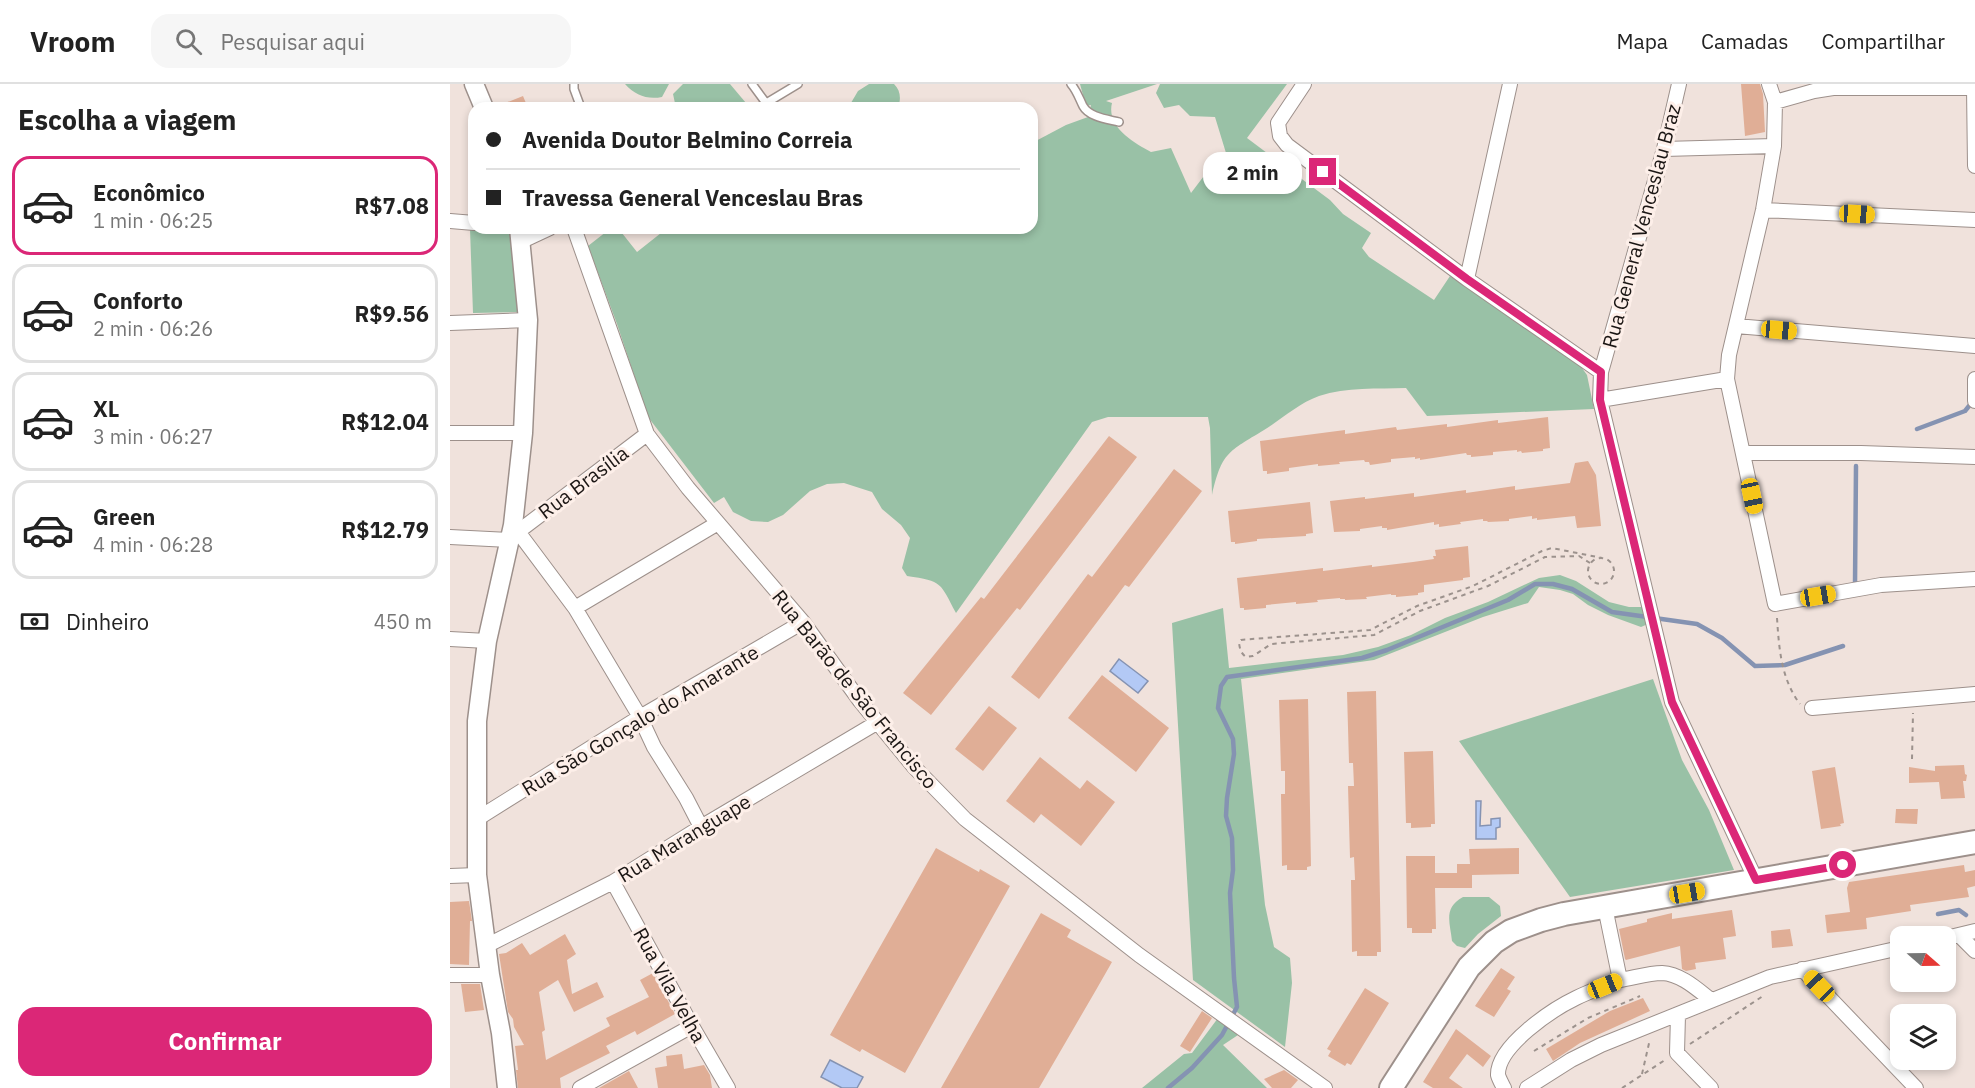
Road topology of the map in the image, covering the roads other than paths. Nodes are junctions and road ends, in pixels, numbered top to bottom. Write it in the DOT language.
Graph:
graph roads {
  1 [pos="474,84"];
  2 [pos="574,84"];
  3 [pos="752,84"];
  4 [pos="798,84"];
  5 [pos="1071,84"];
  6 [pos="1304,84"];
  7 [pos="1510,84"];
  8 [pos="1679,84"];
  9 [pos="1769,84"];
  10 [pos="1834,86"];
  11 [pos="1934,87"];
  12 [pos="1974,88"];
  13 [pos="482,102"];
  14 [pos="579,102"];
  15 [pos="765,102"];
  16 [pos="768,102"];
  17 [pos="1775,102"];
  18 [pos="1119,122"];
  19 [pos="1774,146"];
  20 [pos="1664,149"];
  21 [pos="1975,166"];
  22 [pos="1763,210"];
  23 [pos="1975,220"];
  24 [pos="450,221"];
  25 [pos="468,222"];
  26 [pos="575,234"];
  27 [pos="520,235"];
  28 [pos="1467,279"];
  29 [pos="528,320"];
  30 [pos="450,323"];
  31 [pos="1736,326"];
  32 [pos="1975,346"];
  33 [pos="1601,372"];
  34 [pos="1726,379"];
  35 [pos="1975,379"];
  36 [pos="1975,386"];
  37 [pos="1600,400"];
  38 [pos="1975,401"];
  39 [pos="450,433"];
  40 [pos="523,433"];
  41 [pos="647,434"];
  42 [pos="1743,453"];
  43 [pos="1975,457"];
  44 [pos="718,523"];
  45 [pos="514,532"];
  46 [pos="450,537"];
  47 [pos="1975,579"];
  48 [pos="576,608"];
  49 [pos="803,622"];
  50 [pos="450,639"];
  51 [pos="487,641"];
  52 [pos="1975,694"];
  53 [pos="1812,711"];
  54 [pos="640,717"];
  55 [pos="878,722"];
  56 [pos="477,819"];
  57 [pos="701,827"];
  58 [pos="1975,842"];
  59 [pos="477,875"];
  60 [pos="450,876"];
  61 [pos="1756,880"];
  62 [pos="613,882"];
  63 [pos="1605,907"];
  64 [pos="1975,931"];
  65 [pos="1956,936"];
  66 [pos="1956,939"];
  67 [pos="486,946"];
  68 [pos="1890,950"];
  69 [pos="1975,951"];
  70 [pos="1802,969"];
  71 [pos="450,975"];
  72 [pos="490,975"];
  73 [pos="1620,980"];
  74 [pos="1711,1000"];
  75 [pos="1678,1015"];
  76 [pos="692,1026"];
  77 [pos="507,1088"];
  78 [pos="580,1088"];
  79 [pos="728,1088"];
  80 [pos="1325,1088"];
  81 [pos="1391,1088"];
  82 [pos="1504,1088"];
  83 [pos="1527,1088"];
  84 [pos="1711,1088"];
  85 [pos="1916,1088"];
  1 -- 13 [label="street"];
  2 -- 14 [label="lane"];
  3 -- 15 [label="lane"];
  4 -- 16 [label="lane"];
  5 -- 18 [label="lane"];
  6 -- 28 [label="street"];
  7 -- 28 [label="street"];
  8 -- 20 [label="street, Rua General Venceslau Braz"];
  9 -- 17 [label="street"];
  10 -- 11 [label="street"];
  10 -- 17 [label="street"];
  11 -- 12 [label="street"];
  12 -- 21 [label="street"];
  17 -- 19 [label="street"];
  19 -- 20 [label="street"];
  19 -- 22 [label="street"];
  20 -- 33 [label="street, Rua General Venceslau Braz"];
  22 -- 23 [label="street"];
  22 -- 31 [label="street"];
  24 -- 25 [label="street"];
  26 -- 41 [label="street, Rua Barão de São Francisco"];
  27 -- 29 [label="street"];
  28 -- 33 [label="street"];
  29 -- 30 [label="street"];
  29 -- 40 [label="street"];
  31 -- 32 [label="street"];
  31 -- 34 [label="street"];
  33 -- 37 [label="street, Rua General Venceslau Braz"];
  34 -- 37 [label="street"];
  34 -- 42 [label="street"];
  35 -- 36 [label="street"];
  36 -- 38 [label="street"];
  37 -- 61 [label="street, Rua General Venceslau Braz"];
  39 -- 40 [label="street"];
  40 -- 45 [label="street"];
  41 -- 44 [label="street, Rua Barão de São Francisco"];
  41 -- 45 [label="street, Rua Brasília"];
  42 -- 43 [label="street"];
  42 -- 47 [label="street"];
  44 -- 48 [label="street"];
  44 -- 49 [label="street, Rua Barão de São Francisco"];
  45 -- 46 [label="street"];
  45 -- 48 [label="street"];
  45 -- 51 [label="street"];
  48 -- 54 [label="street"];
  49 -- 54 [label="street, Rua São Gonçalo do Amarante"];
  49 -- 55 [label="street, Rua Barão de São Francisco"];
  50 -- 51 [label="street"];
  51 -- 56 [label="street"];
  52 -- 53 [label="street"];
  54 -- 56 [label="street, Rua São Gonçalo do Amarante"];
  54 -- 57 [label="street"];
  55 -- 57 [label="street, Rua Maranguape"];
  55 -- 80 [label="street, Rua Barão de São Francisco"];
  56 -- 59 [label="street"];
  57 -- 62 [label="street, Rua Maranguape"];
  58 -- 61 [label="main road"];
  59 -- 60 [label="street"];
  59 -- 67 [label="street"];
  61 -- 63 [label="main road"];
  62 -- 67 [label="street, Rua Maranguape"];
  62 -- 76 [label="street, Rua Vila Velha"];
  63 -- 73 [label="street"];
  63 -- 81 [label="main road"];
  64 -- 65 [label="street"];
  66 -- 69 [label="street"];
  67 -- 72 [label="street"];
  68 -- 70 [label="street"];
  70 -- 74 [label="street"];
  70 -- 85 [label="street"];
  71 -- 72 [label="street"];
  72 -- 77 [label="street"];
  73 -- 74 [label="street"];
  73 -- 82 [label="street"];
  74 -- 75 [label="street"];
  75 -- 83 [label="street"];
  75 -- 84 [label="street"];
  76 -- 78 [label="street"];
  76 -- 79 [label="street, Rua Vila Velha"];
}
